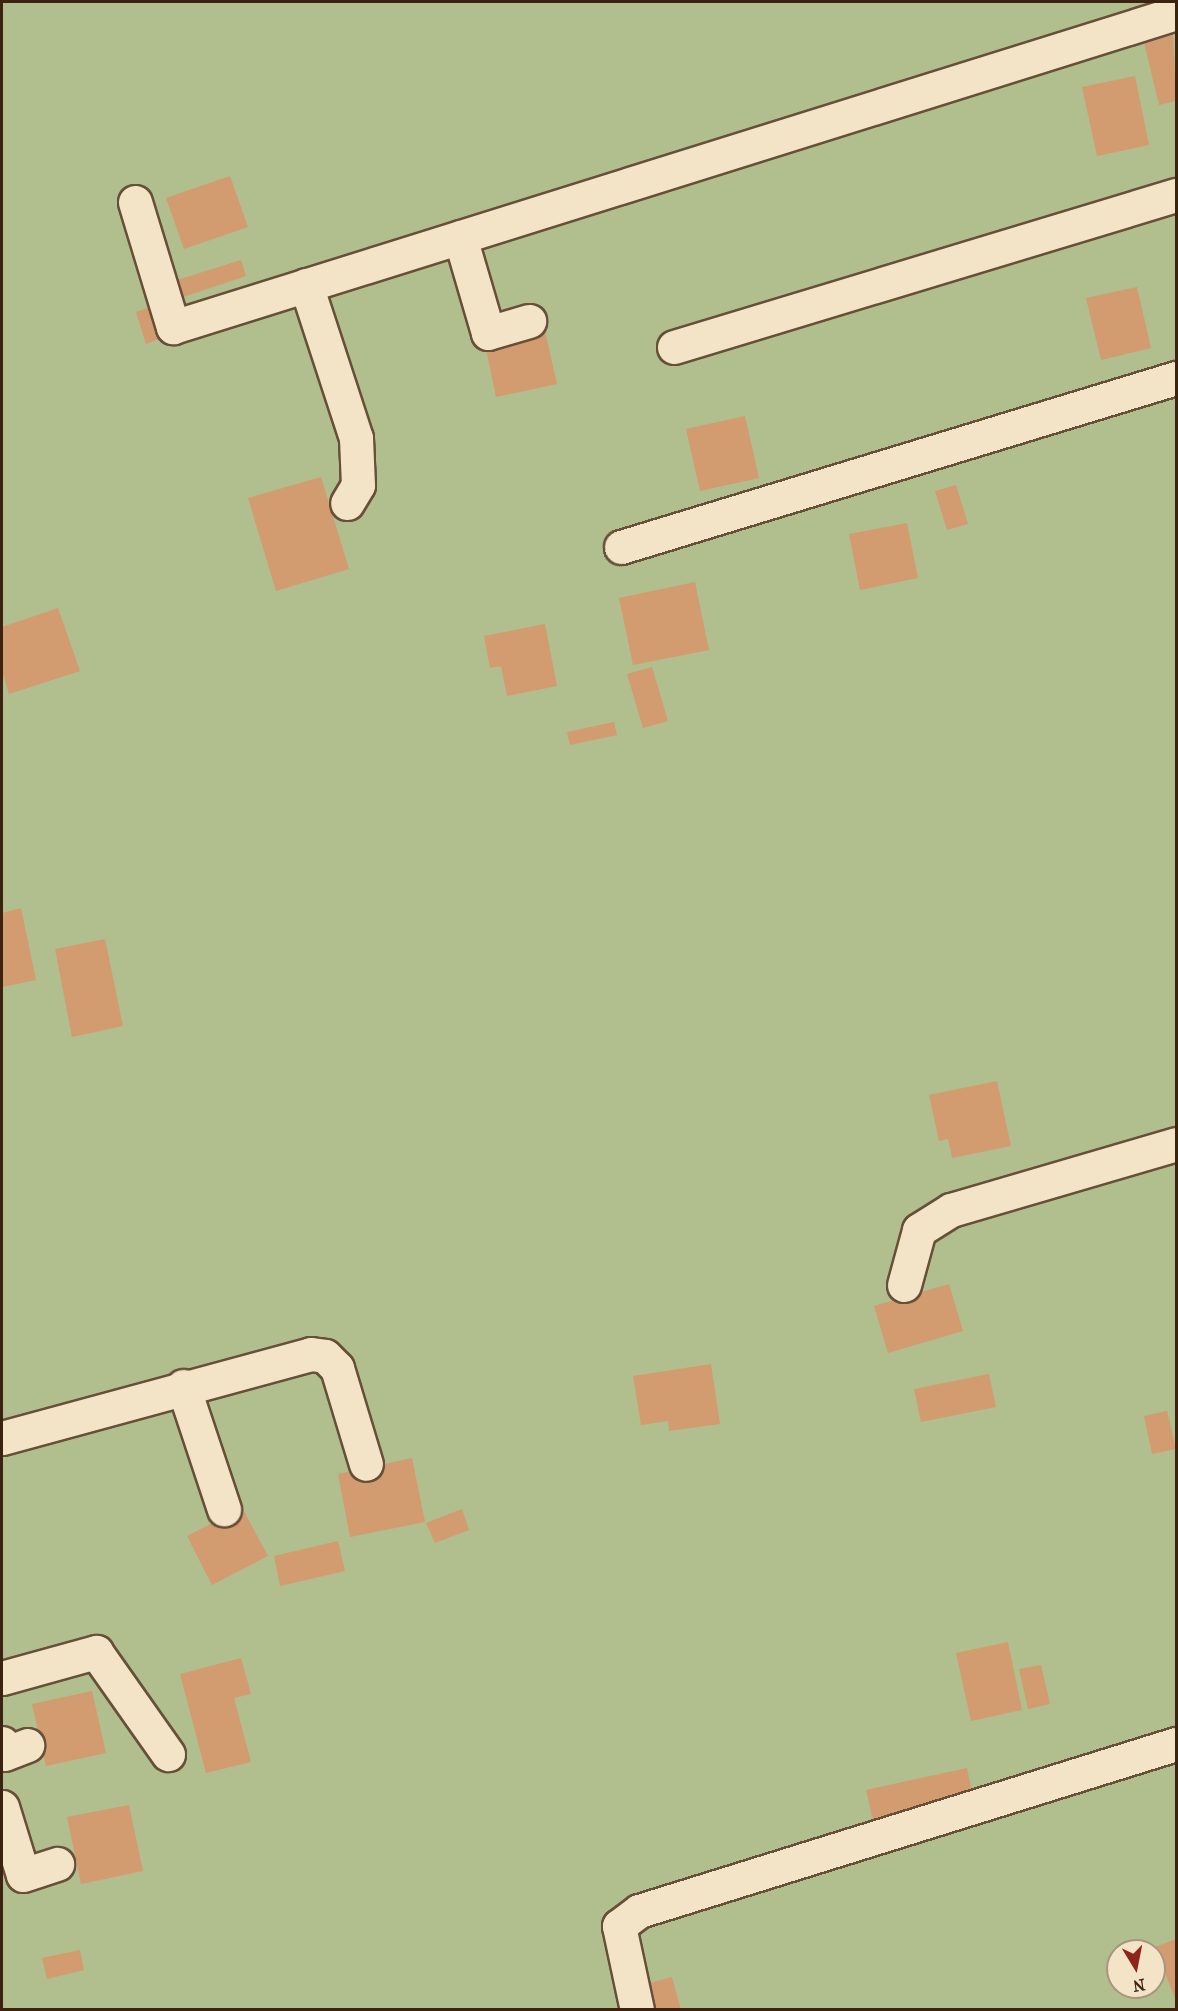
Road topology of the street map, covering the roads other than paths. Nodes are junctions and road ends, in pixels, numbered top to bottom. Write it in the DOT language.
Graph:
graph roads {
  1 [pos="1176,14"];
  2 [pos="1176,195"];
  3 [pos="135,202"];
  4 [pos="460,237"];
  5 [pos="306,285"];
  6 [pos="530,321"];
  7 [pos="674,347"];
  8 [pos="1176,378"];
  9 [pos="347,503"];
  10 [pos="621,546"];
  11 [pos="1176,1144"];
  12 [pos="904,1285"];
  13 [pos="183,1386"];
  14 [pos="2,1438"];
  15 [pos="366,1464"];
  16 [pos="224,1509"];
  17 [pos="2,1678"];
  18 [pos="1176,1744"];
  19 [pos="168,1754"];
  20 [pos="2,1808"];
  21 [pos="57,1864"];
  22 [pos="637,2010"];
  1 -- 4 [label="street"];
  2 -- 7 [label="street"];
  3 -- 5 [label="street"];
  4 -- 5 [label="street"];
  4 -- 6 [label="street"];
  5 -- 9 [label="street"];
  8 -- 10 [label="street"];
  11 -- 12 [label="street"];
  13 -- 14 [label="street"];
  13 -- 15 [label="street"];
  13 -- 16 [label="street"];
  17 -- 19 [label="street"];
  18 -- 22 [label="street"];
  20 -- 21 [label="street"];
}
